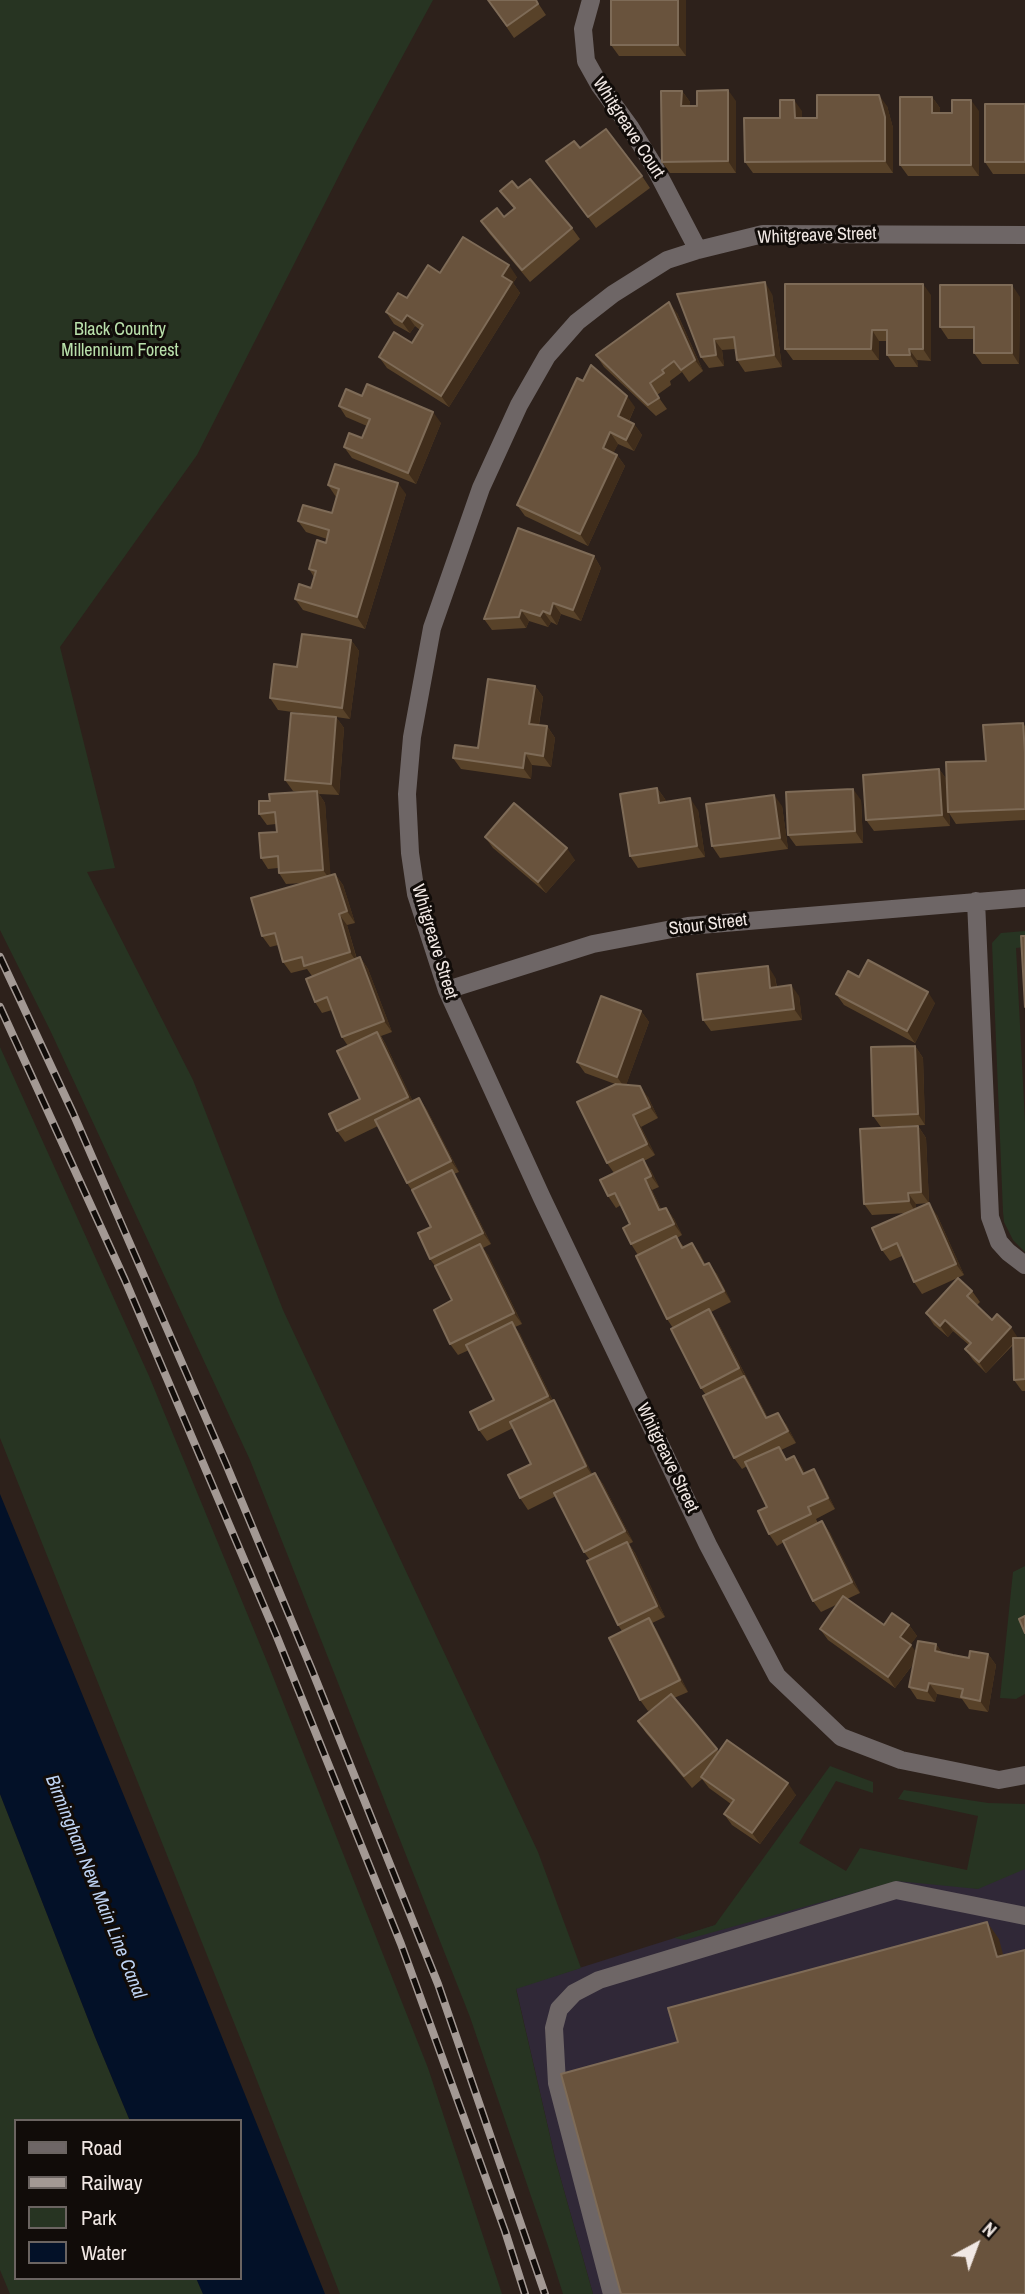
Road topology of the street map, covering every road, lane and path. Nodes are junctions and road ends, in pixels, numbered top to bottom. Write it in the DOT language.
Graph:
graph roads {
  1 [pos="591,0"];
  2 [pos="1025,235"];
  3 [pos="698,250"];
  4 [pos="1025,898"];
  5 [pos="976,901"];
  6 [pos="447,990"];
  7 [pos="1025,1265"];
  8 [pos="1025,1776"];
  9 [pos="1025,1916"];
  10 [pos="612,2294"];
  1 -- 3 [label="street, Whitgreave Court"];
  2 -- 3 [label="street, Whitgreave Street"];
  3 -- 6 [label="street, Whitgreave Street"];
  4 -- 5 [label="street, Stour Street"];
  5 -- 6 [label="street, Stour Street"];
  5 -- 7 [label="street"];
  6 -- 8 [label="street, Whitgreave Street"];
  9 -- 10 [label="street"];
}
